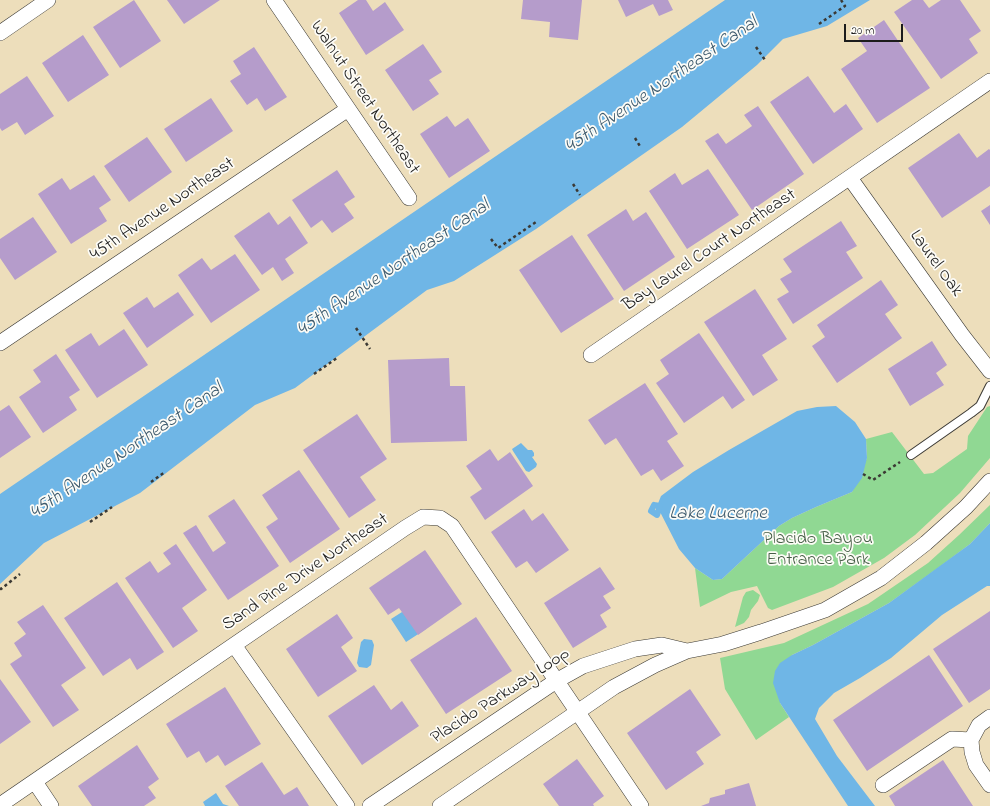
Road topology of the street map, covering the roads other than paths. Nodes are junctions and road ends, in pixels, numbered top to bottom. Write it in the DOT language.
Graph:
graph roads {
  1 [pos="48,0"];
  2 [pos="274,0"];
  3 [pos="0,33"];
  4 [pos="990,81"];
  5 [pos="348,108"];
  6 [pos="850,178"];
  7 [pos="409,198"];
  8 [pos="0,343"];
  9 [pos="591,355"];
  10 [pos="990,371"];
  11 [pos="990,386"];
  12 [pos="910,455"];
  13 [pos="990,481"];
  14 [pos="234,645"];
  15 [pos="687,651"];
  16 [pos="556,681"];
  17 [pos="577,712"];
  18 [pos="990,717"];
  19 [pos="971,740"];
  20 [pos="35,782"];
  21 [pos="883,785"];
  22 [pos="990,785"];
  23 [pos="0,805"];
  24 [pos="52,806"];
  25 [pos="347,806"];
  26 [pos="370,806"];
  27 [pos="440,806"];
  28 [pos="641,806"];
  1 -- 3 [label="street"];
  2 -- 5 [label="street, Walnut Street Northeast"];
  4 -- 6 [label="street, Bay Laurel Court Northeast"];
  5 -- 7 [label="street, Walnut Street Northeast"];
  5 -- 8 [label="street, 45th Avenue Northeast"];
  6 -- 9 [label="street, Bay Laurel Court Northeast"];
  6 -- 10 [label="street, Laurel Oak"];
  11 -- 12 [label="lane"];
  13 -- 15 [label="street, Placido Parkway Loop"];
  14 -- 16 [label="street, Sand Pine Drive Northeast"];
  14 -- 20 [label="street, Sand Pine Drive Northeast"];
  14 -- 25 [label="street"];
  15 -- 16 [label="street, Placido Parkway Loop"];
  15 -- 17 [label="street, Placido Parkway Loop"];
  16 -- 17 [label="street, Sand Pine Drive Northeast"];
  16 -- 26 [label="street, Placido Parkway Loop"];
  17 -- 27 [label="street, Placido Parkway Loop"];
  17 -- 28 [label="street, Sand Pine Drive Northeast"];
  18 -- 19 [label="street"];
  19 -- 21 [label="street"];
  19 -- 22 [label="street"];
  20 -- 23 [label="street, Sand Pine Drive Northeast"];
  20 -- 24 [label="street"];
}
